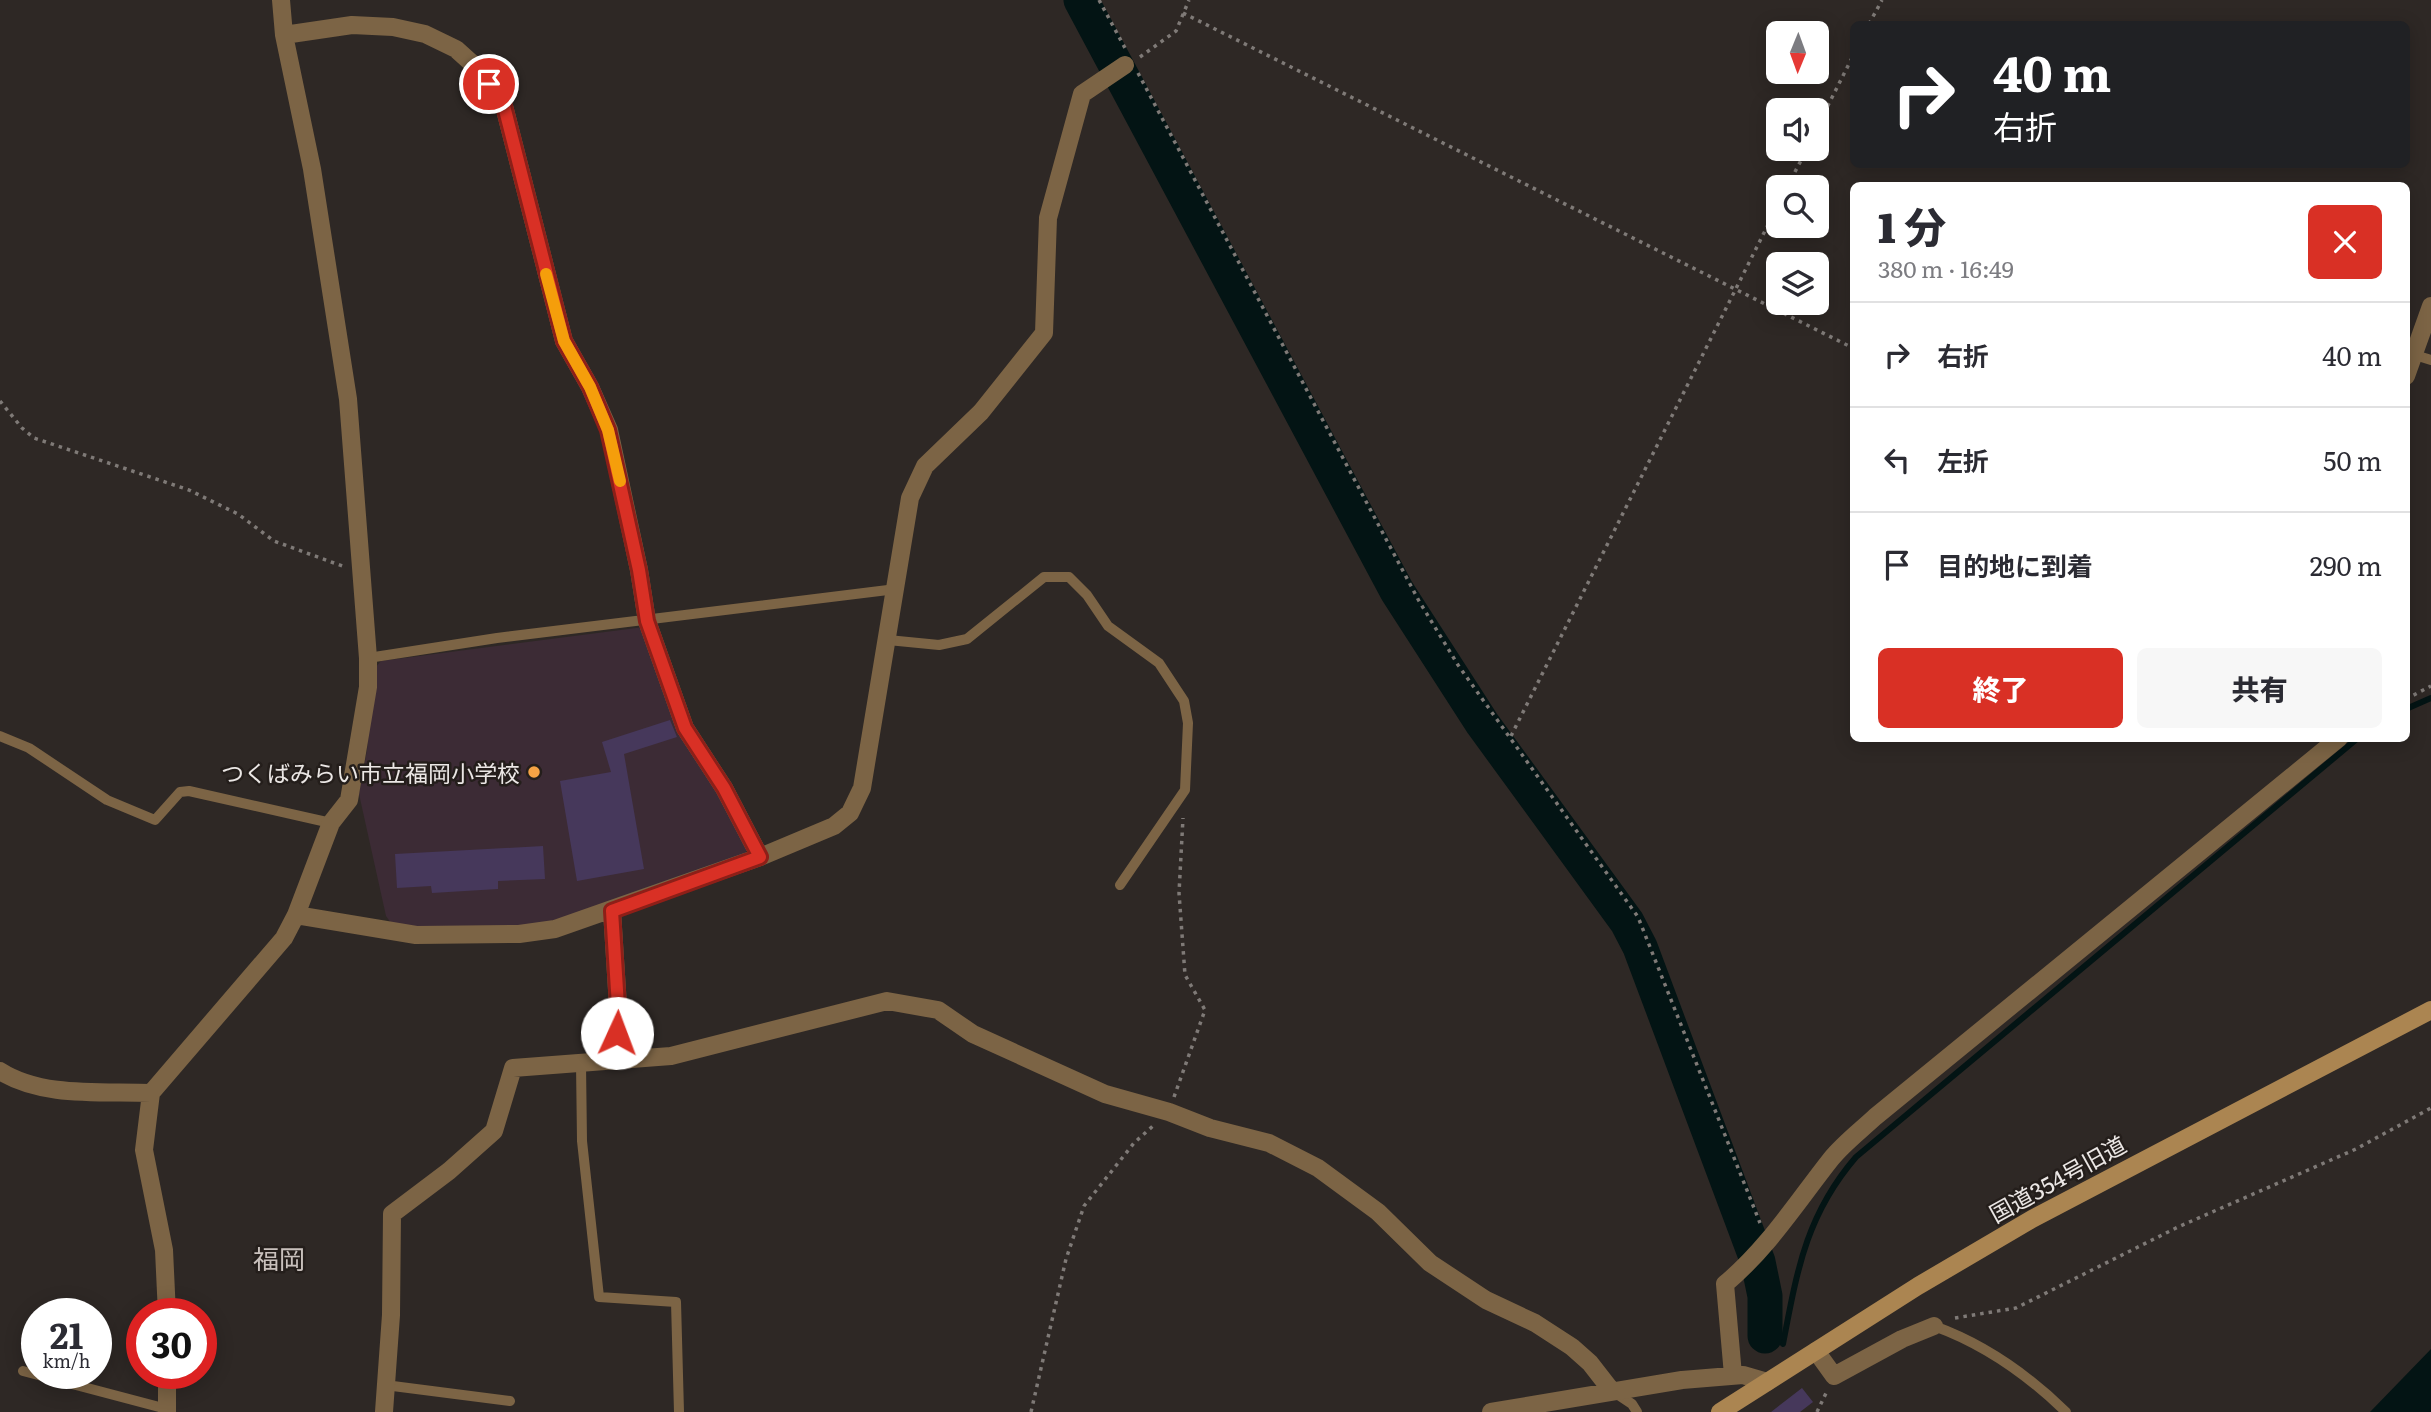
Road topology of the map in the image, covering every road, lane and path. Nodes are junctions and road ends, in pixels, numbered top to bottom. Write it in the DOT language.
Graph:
graph roads {
  1 [pos="281,0"];
  2 [pos="1099,0"];
  3 [pos="1189,0"];
  4 [pos="1882,0"];
  5 [pos="1183,13"];
  6 [pos="1871,21"];
  7 [pos="284,35"];
  8 [pos="1850,62"];
  9 [pos="1128,63"];
  10 [pos="1829,103"];
  11 [pos="1766,229"];
  12 [pos="1736,289"];
  13 [pos="2431,306"];
  14 [pos="1850,346"];
  15 [pos="2423,358"];
  16 [pos="2410,372"];
  17 [pos="0,401"];
  18 [pos="360,570"];
  19 [pos="896,589"];
  20 [pos="647,621"];
  21 [pos="888,640"];
  22 [pos="368,658"];
  23 [pos="2431,686"];
  24 [pos="2410,697"];
  25 [pos="0,736"];
  26 [pos="1511,736"];
  27 [pos="2334,742"];
  28 [pos="1185,790"];
  29 [pos="331,823"];
  30 [pos="760,857"];
  31 [pos="1120,885"];
  32 [pos="612,911"];
  33 [pos="296,915"];
  34 [pos="2431,1010"];
  35 [pos="615,1061"];
  36 [pos="581,1064"];
  37 [pos="0,1071"];
  38 [pos="151,1093"];
  39 [pos="2431,1108"];
  40 [pos="1169,1112"];
  41 [pos="1765,1244"];
  42 [pos="166,1298"];
  43 [pos="1934,1326"];
  44 [pos="1816,1351"];
  45 [pos="1733,1376"];
  46 [pos="1834,1376"];
  47 [pos="1768,1382"];
  48 [pos="386,1385"];
  49 [pos="89,1389"];
  50 [pos="167,1389"];
  51 [pos="1611,1391"];
  52 [pos="510,1401"];
  53 [pos="1544,1407"];
  54 [pos="167,1410"];
  55 [pos="384,1412"];
  56 [pos="679,1412"];
  57 [pos="1031,1412"];
  58 [pos="1491,1412"];
  59 [pos="1637,1412"];
  60 [pos="1720,1412"];
  61 [pos="1817,1412"];
  62 [pos="2066,1412"];
  1 -- 7 [label="street"];
  2 -- 9 [label="path"];
  3 -- 5 [label="path"];
  4 -- 6 [label="path"];
  5 -- 9 [label="path"];
  5 -- 12 [label="path"];
  7 -- 18 [label="street"];
  7 -- 20 [label="street"];
  8 -- 10 [label="path"];
  9 -- 19 [label="street"];
  9 -- 26 [label="path"];
  11 -- 12 [label="path"];
  12 -- 14 [label="path"];
  12 -- 26 [label="path"];
  13 -- 15 [label="street"];
  15 -- 16 [label="street"];
  17 -- 18 [label="path"];
  18 -- 22 [label="street"];
  19 -- 20 [label="lane"];
  19 -- 21 [label="street"];
  20 -- 22 [label="lane"];
  20 -- 30 [label="street"];
  21 -- 28 [label="lane"];
  21 -- 30 [label="street"];
  22 -- 29 [label="street"];
  23 -- 24 [label="path"];
  25 -- 29 [label="lane"];
  26 -- 41 [label="path"];
  27 -- 41 [label="street"];
  28 -- 31 [label="lane"];
  28 -- 40 [label="path"];
  29 -- 33 [label="street"];
  30 -- 32 [label="street"];
  32 -- 33 [label="street"];
  32 -- 35 [label="street"];
  33 -- 38 [label="street"];
  34 -- 44 [label="street, 国道354号旧道"];
  35 -- 36 [label="street"];
  35 -- 40 [label="street"];
  36 -- 48 [label="street"];
  36 -- 56 [label="lane"];
  37 -- 38 [label="street"];
  38 -- 42 [label="street"];
  39 -- 43 [label="path"];
  40 -- 51 [label="street"];
  40 -- 57 [label="path"];
  41 -- 45 [label="street"];
  43 -- 46 [label="street"];
  43 -- 62 [label="lane"];
  44 -- 46 [label="street"];
  44 -- 47 [label="street, 国道354号旧道"];
  45 -- 47 [label="street"];
  45 -- 51 [label="street"];
  46 -- 61 [label="path"];
  47 -- 60 [label="street, 国道354号旧道"];
  48 -- 52 [label="lane"];
  48 -- 55 [label="street"];
  49 -- 54 [label="lane"];
  50 -- 54 [label="street"];
  51 -- 53 [label="street"];
  51 -- 59 [label="lane"];
  53 -- 58 [label="street"];
}
